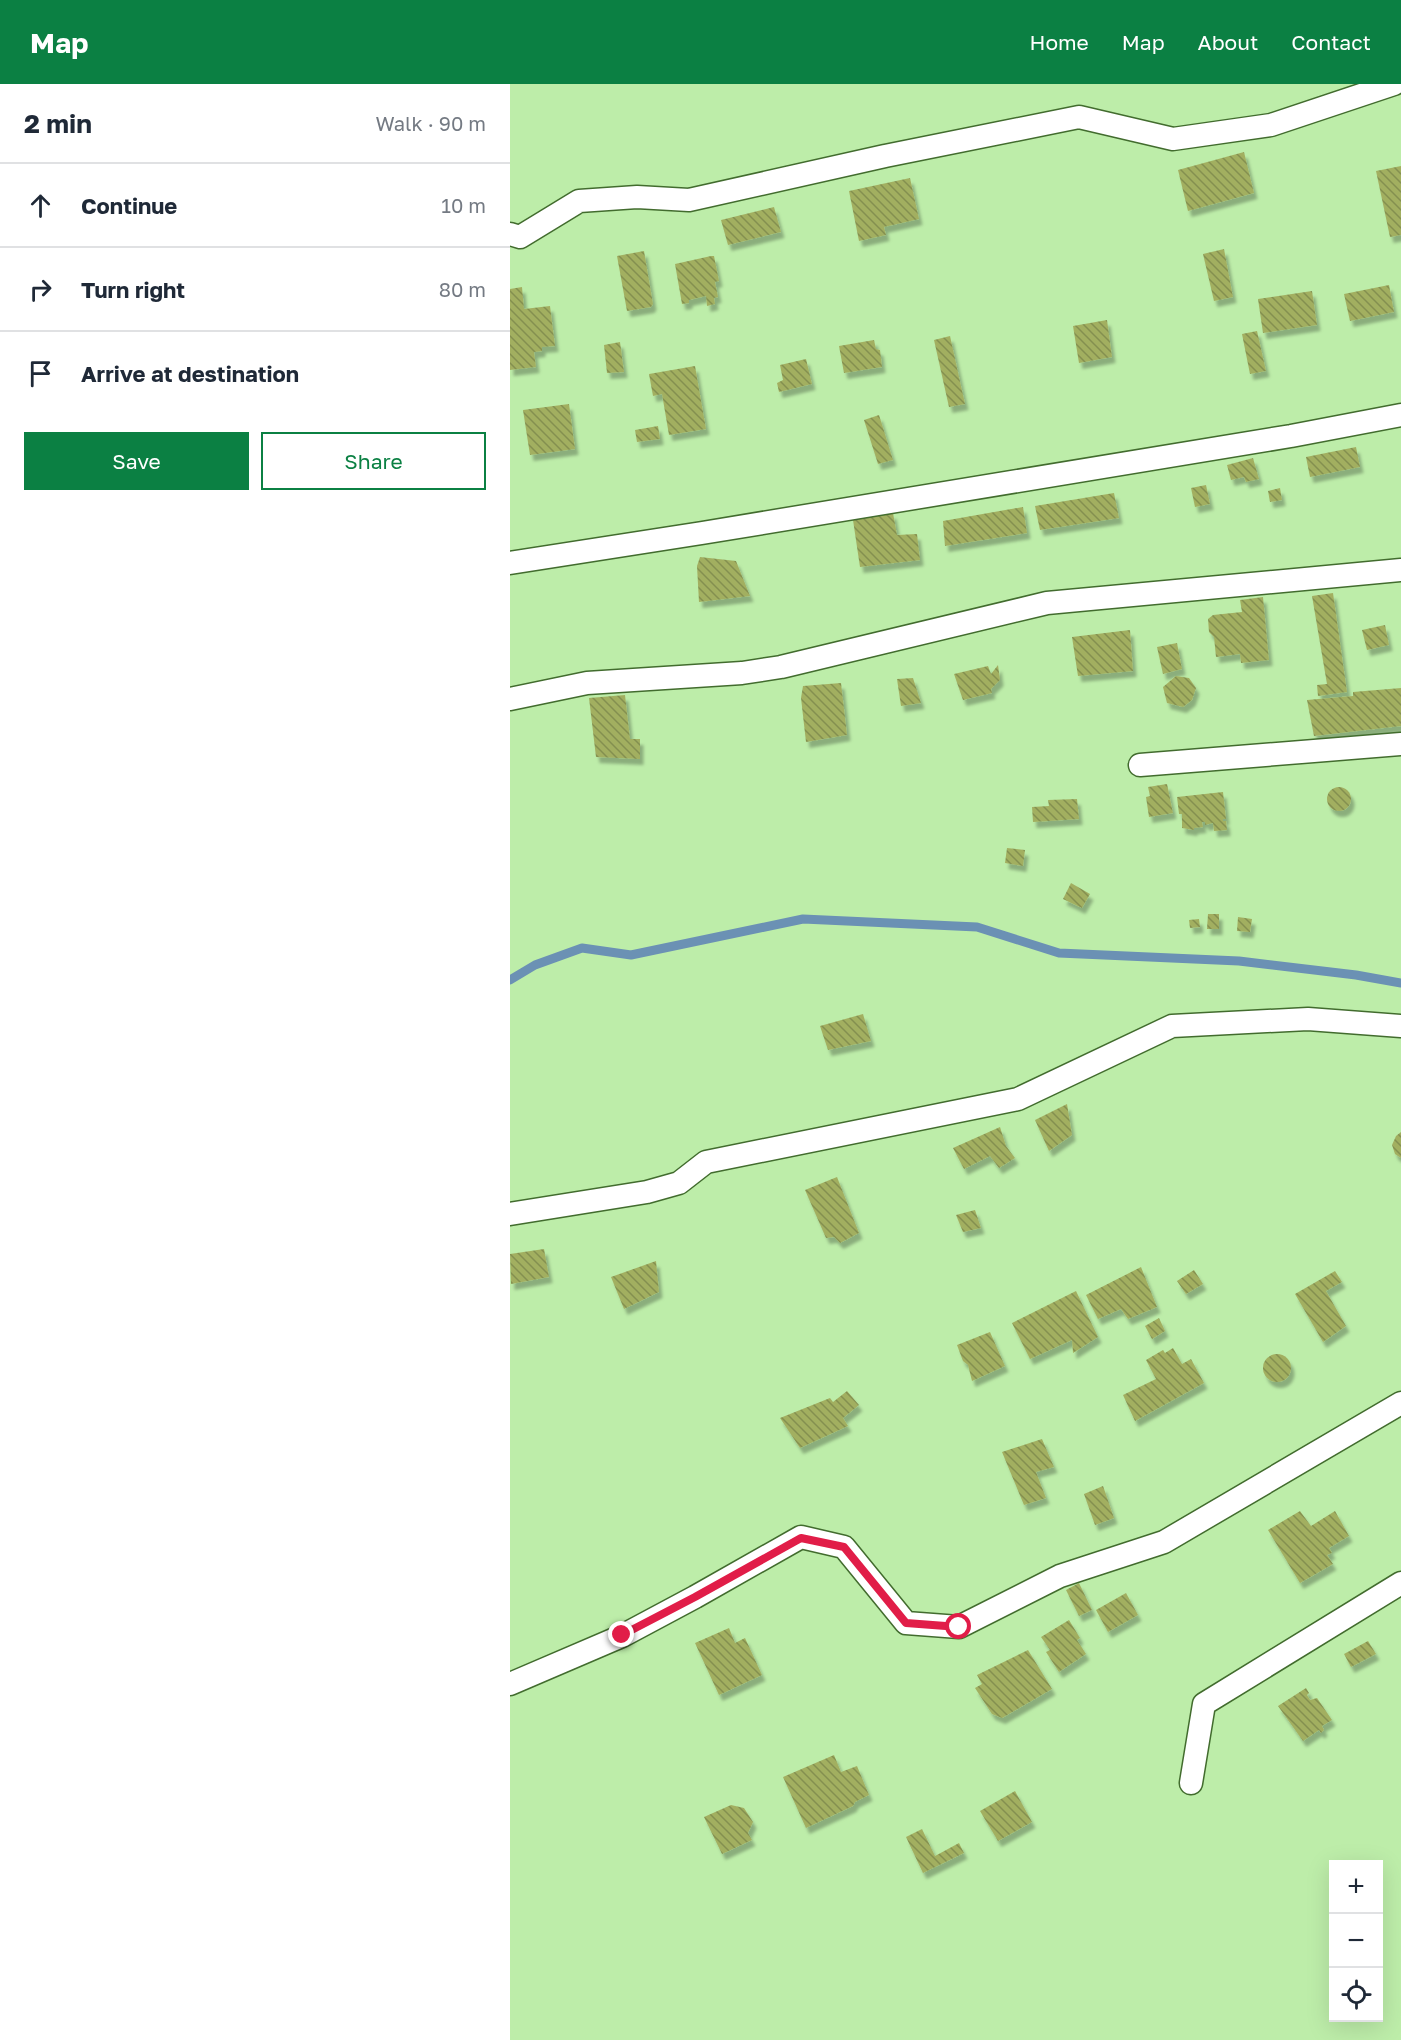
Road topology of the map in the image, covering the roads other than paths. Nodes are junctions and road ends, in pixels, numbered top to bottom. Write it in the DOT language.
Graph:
graph roads {
  1 [pos="1394,84"];
  2 [pos="510,234"];
  3 [pos="1401,415"];
  4 [pos="510,563"];
  5 [pos="1401,570"];
  6 [pos="510,699"];
  7 [pos="1401,744"];
  8 [pos="1140,765"];
  9 [pos="1401,1026"];
  10 [pos="510,1214"];
  11 [pos="1401,1403"];
  12 [pos="1401,1583"];
  13 [pos="510,1684"];
  14 [pos="1191,1783"];
  1 -- 2 [label="street"];
  3 -- 4 [label="street"];
  5 -- 6 [label="street"];
  7 -- 8 [label="street"];
  9 -- 10 [label="street"];
  11 -- 13 [label="street"];
  12 -- 14 [label="street"];
}
